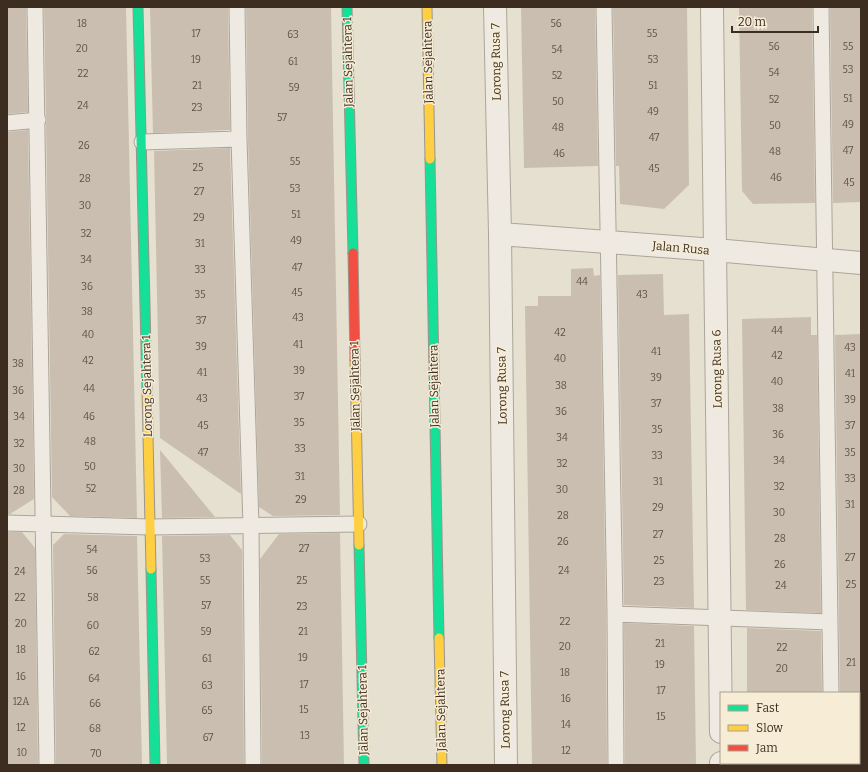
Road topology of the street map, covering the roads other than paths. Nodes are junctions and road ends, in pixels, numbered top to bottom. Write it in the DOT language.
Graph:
graph roads {
  1 [pos="36,7"];
  2 [pos="138,7"];
  3 [pos="237,7"];
  4 [pos="347,7"];
  5 [pos="427,7"];
  6 [pos="495,7"];
  7 [pos="604,7"];
  8 [pos="712,7"];
  9 [pos="821,7"];
  10 [pos="38,120"];
  11 [pos="7,123"];
  12 [pos="239,139"];
  13 [pos="142,142"];
  14 [pos="500,234"];
  15 [pos="608,242"];
  16 [pos="715,250"];
  17 [pos="824,260"];
  18 [pos="861,263"];
  19 [pos="7,523"];
  20 [pos="44,524"];
  21 [pos="358,524"];
  22 [pos="251,526"];
  23 [pos="150,527"];
  24 [pos="615,614"];
  25 [pos="720,618"];
  26 [pos="830,622"];
  27 [pos="721,692"];
  28 [pos="831,692"];
  29 [pos="47,765"];
  30 [pos="154,765"];
  31 [pos="253,765"];
  32 [pos="364,765"];
  33 [pos="442,765"];
  34 [pos="506,765"];
  35 [pos="616,765"];
  1 -- 10 [label="lane"];
  2 -- 13 [label="street, Lorong Sejahtera 1"];
  3 -- 12 [label="lane"];
  4 -- 21 [label="street, Jalan Sejahtera 1"];
  5 -- 33 [label="street, Jalan Sejahtera"];
  6 -- 14 [label="street, Lorong Rusa 7"];
  7 -- 15 [label="lane"];
  8 -- 16 [label="street, Lorong Rusa 6"];
  9 -- 17 [label="lane"];
  10 -- 11 [label="lane"];
  10 -- 20 [label="lane"];
  12 -- 13 [label="lane"];
  12 -- 22 [label="lane"];
  13 -- 23 [label="street, Lorong Sejahtera 1"];
  14 -- 15 [label="street, Jalan Rusa"];
  14 -- 34 [label="street, Lorong Rusa 7"];
  15 -- 16 [label="street, Jalan Rusa"];
  15 -- 24 [label="lane"];
  16 -- 17 [label="street, Jalan Rusa"];
  16 -- 25 [label="street, Lorong Rusa 6"];
  17 -- 18 [label="street, Jalan Rusa"];
  17 -- 26 [label="lane"];
  19 -- 20 [label="lane"];
  20 -- 23 [label="lane"];
  20 -- 29 [label="lane"];
  21 -- 22 [label="lane"];
  21 -- 32 [label="street, Jalan Sejahtera 1"];
  22 -- 23 [label="lane"];
  22 -- 31 [label="lane"];
  23 -- 30 [label="street, Lorong Sejahtera 1"];
  24 -- 25 [label="lane"];
  24 -- 35 [label="lane"];
  25 -- 26 [label="lane"];
  25 -- 27 [label="street, Lorong Rusa 6"];
  26 -- 28 [label="lane"];
}
